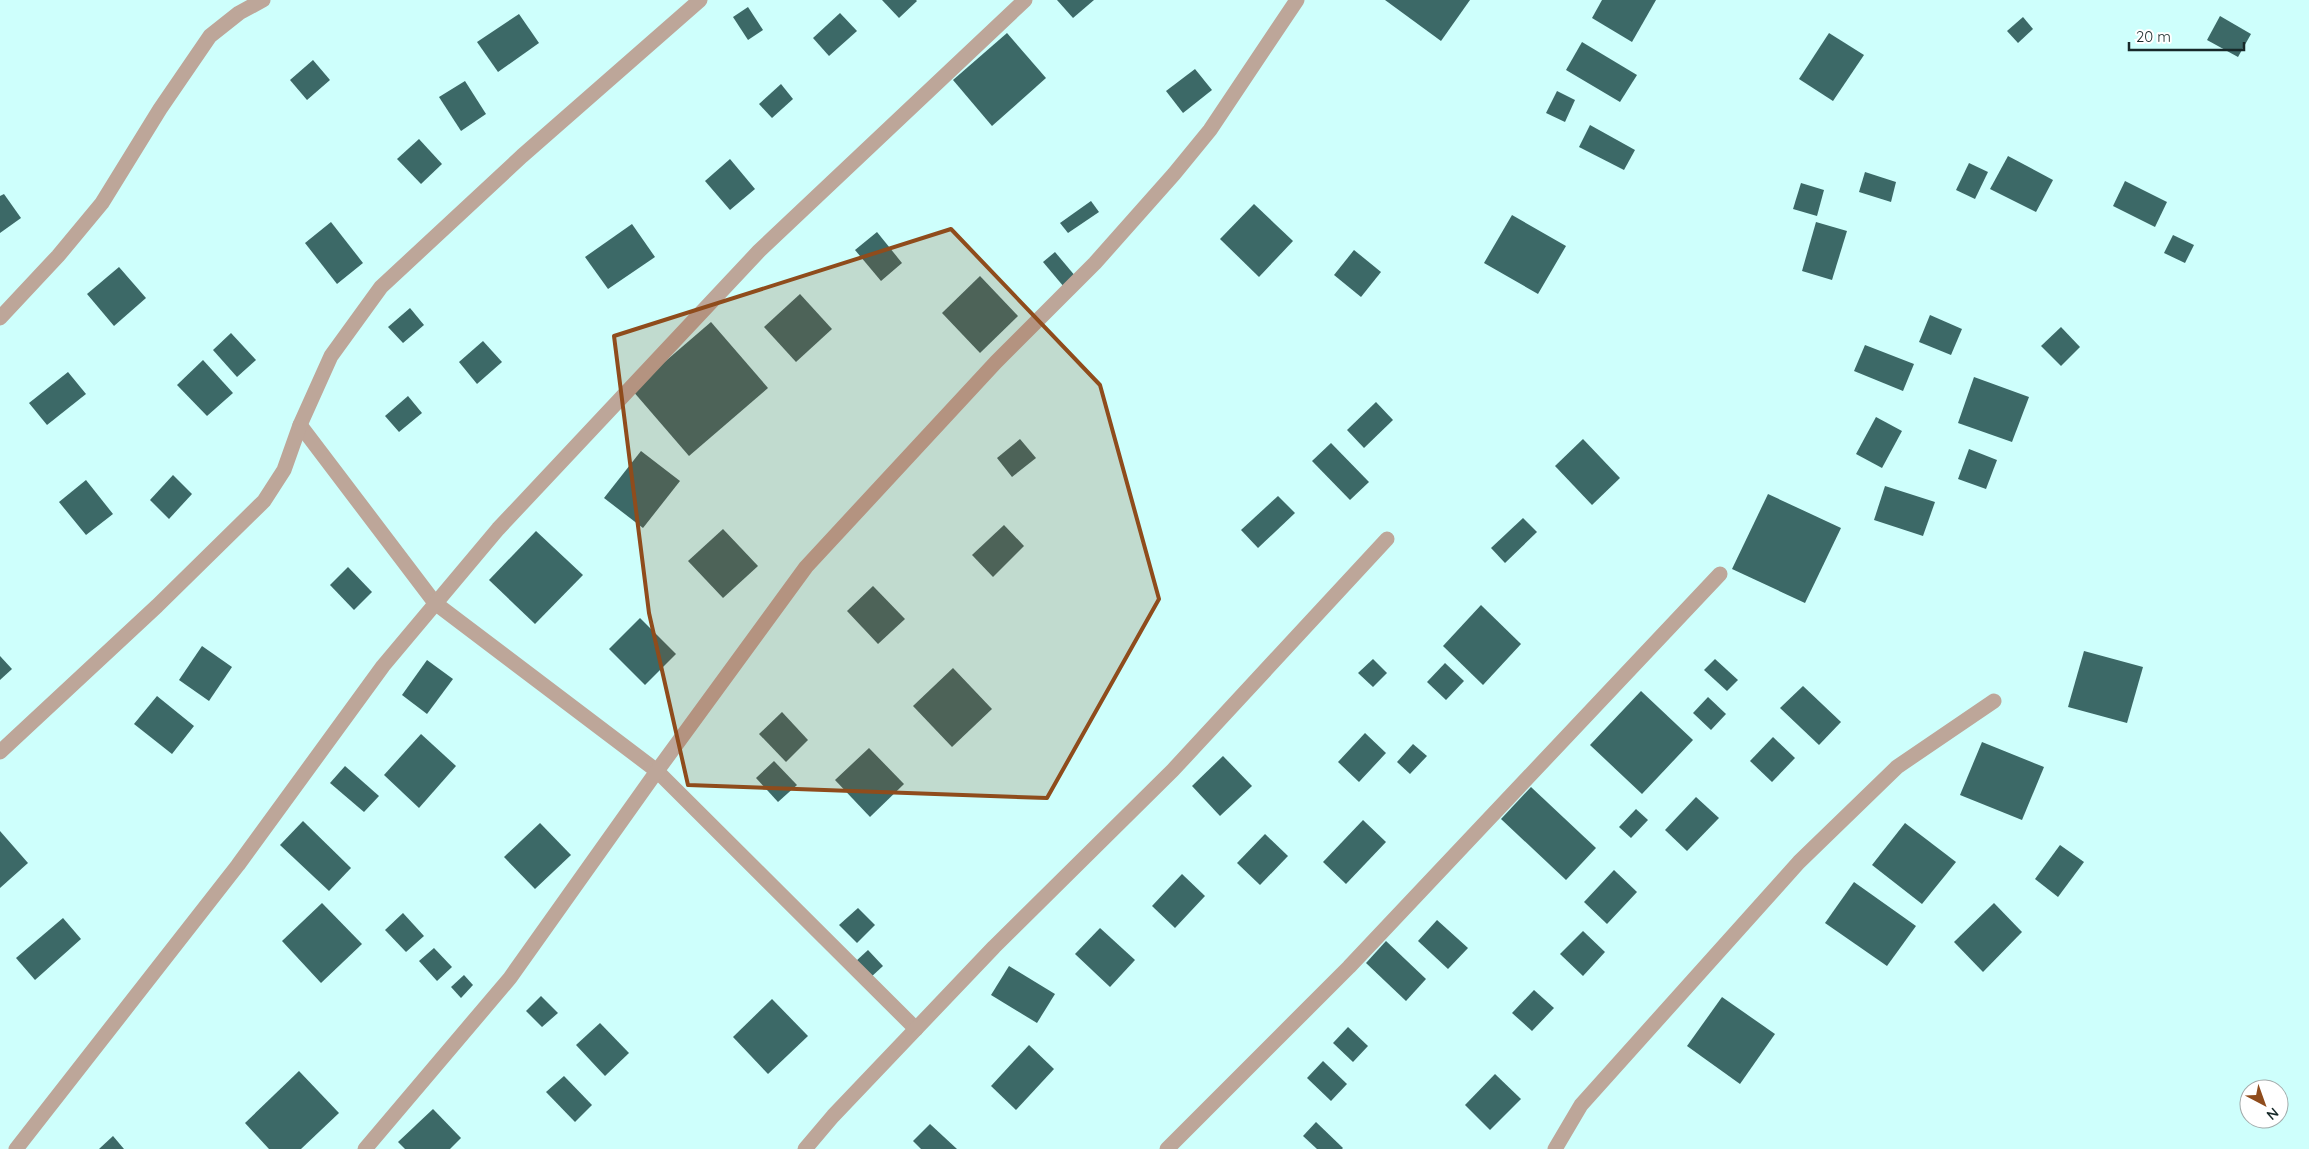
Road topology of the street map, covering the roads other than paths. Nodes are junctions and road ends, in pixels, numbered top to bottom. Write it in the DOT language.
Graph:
graph roads {
  1 [pos="263,0"];
  2 [pos="700,0"];
  3 [pos="1026,0"];
  4 [pos="1297,0"];
  5 [pos="0,318"];
  6 [pos="300,425"];
  7 [pos="1386,539"];
  8 [pos="1720,574"];
  9 [pos="435,603"];
  10 [pos="1994,702"];
  11 [pos="0,752"];
  12 [pos="657,771"];
  13 [pos="916,1029"];
  14 [pos="16,1149"];
  15 [pos="365,1149"];
  16 [pos="805,1149"];
  17 [pos="1167,1149"];
  18 [pos="1555,1149"];
  1 -- 5 [label="street"];
  2 -- 6 [label="street"];
  3 -- 9 [label="street"];
  4 -- 12 [label="street"];
  6 -- 9 [label="street"];
  6 -- 11 [label="street"];
  7 -- 13 [label="street"];
  8 -- 17 [label="street"];
  9 -- 12 [label="street"];
  9 -- 14 [label="street"];
  10 -- 18 [label="street"];
  12 -- 13 [label="street"];
  12 -- 15 [label="street"];
  13 -- 16 [label="street"];
}
